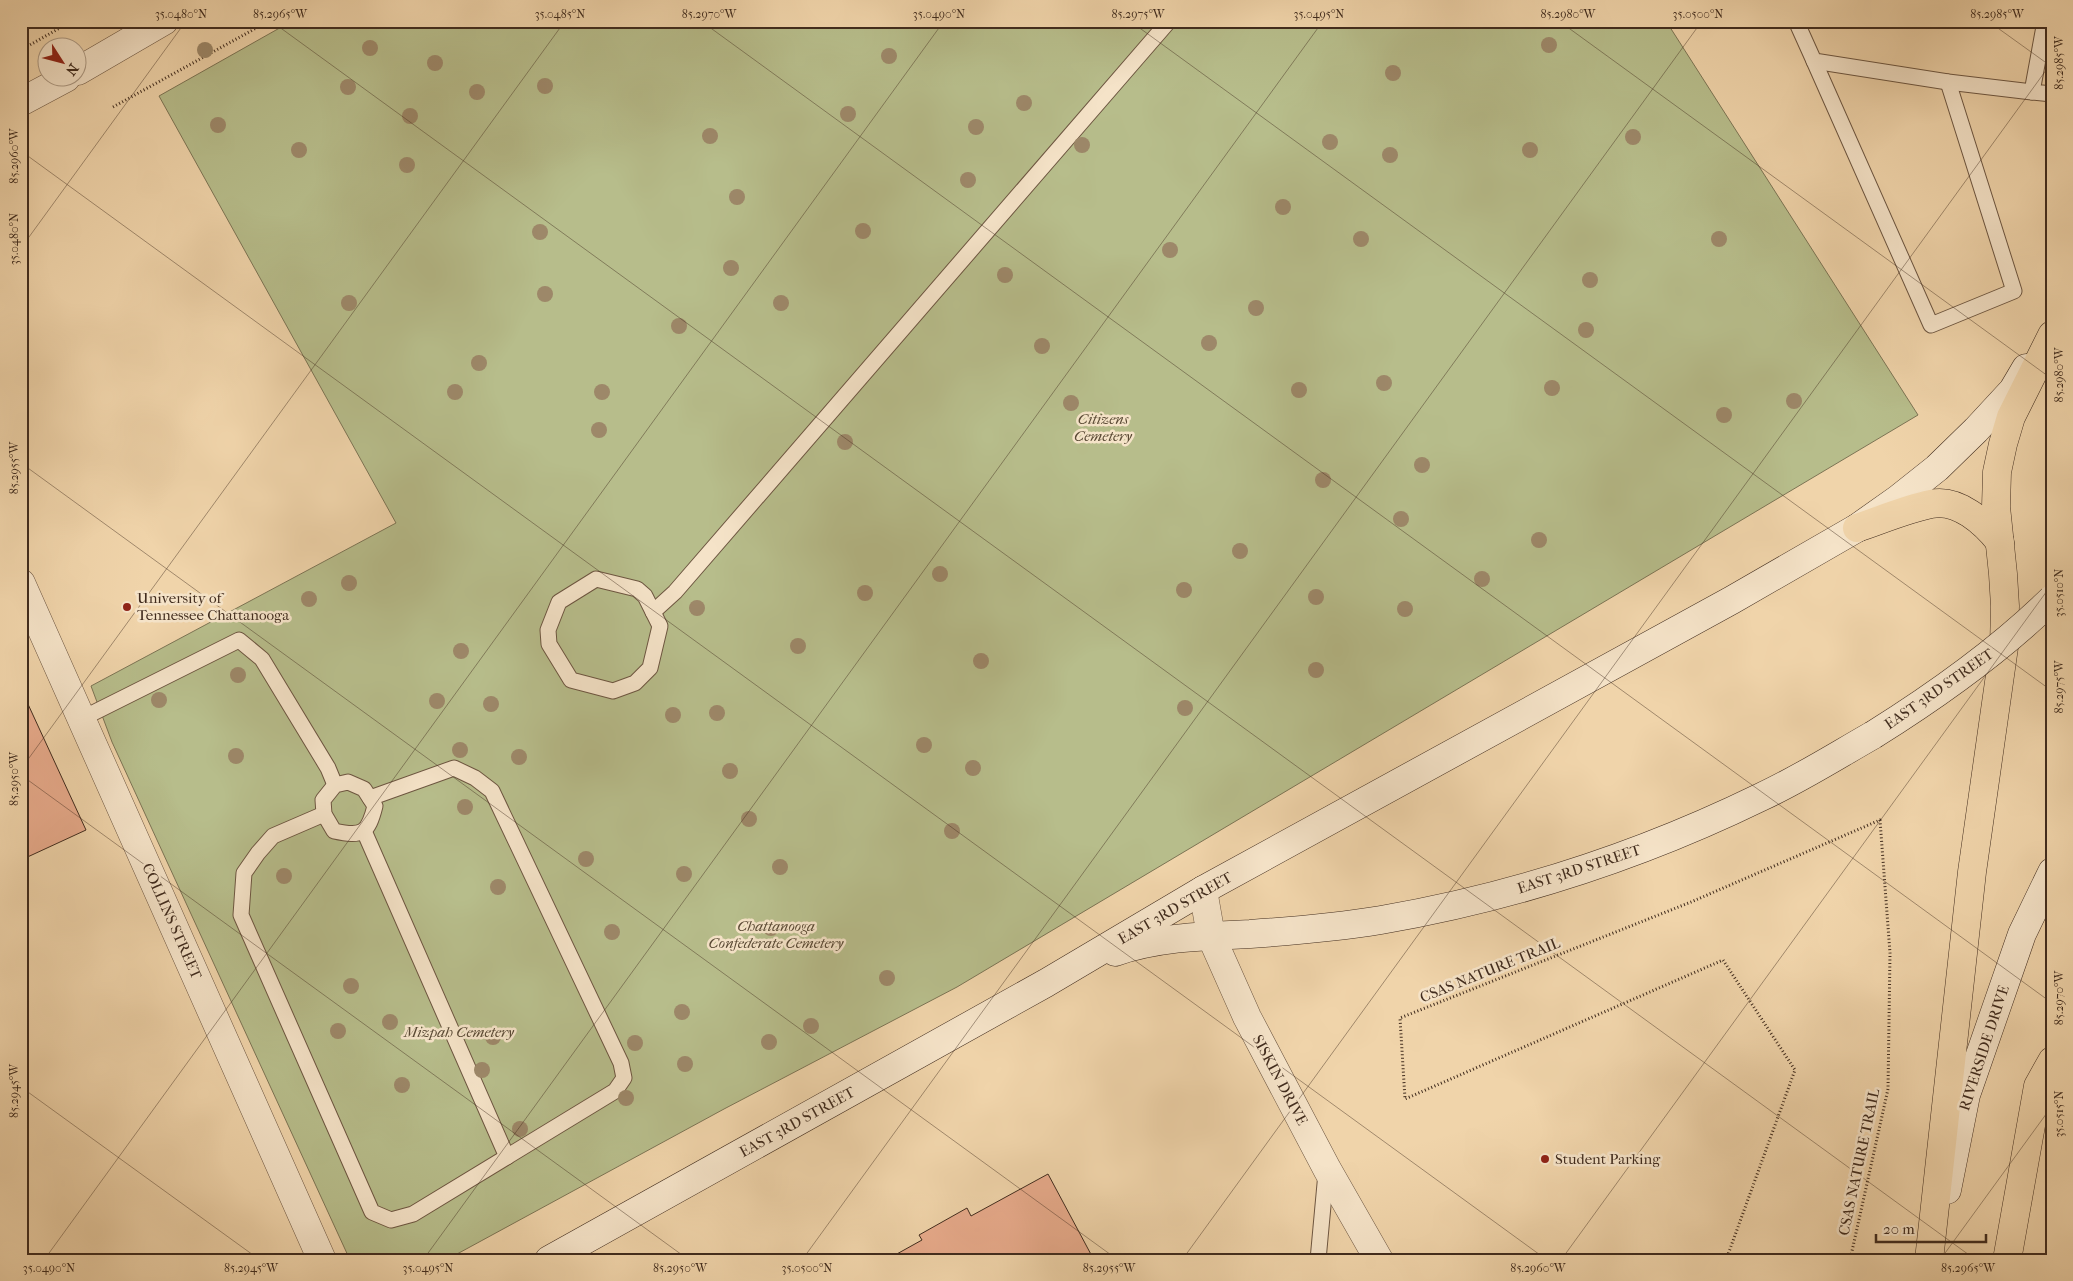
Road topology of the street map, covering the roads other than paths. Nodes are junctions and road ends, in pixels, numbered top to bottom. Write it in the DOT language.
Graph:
graph roads {
  1 [pos="164,21"];
  2 [pos="1169,21"];
  3 [pos="1796,21"];
  4 [pos="2045,21"];
  5 [pos="1814,61"];
  6 [pos="88,65"];
  7 [pos="1948,82"];
  8 [pos="47,88"];
  9 [pos="2032,92"];
  10 [pos="2052,94"];
  11 [pos="21,102"];
  12 [pos="2052,328"];
  13 [pos="2052,334"];
  14 [pos="1857,528"];
  15 [pos="2000,542"];
  16 [pos="21,583"];
  17 [pos="2052,599"];
  18 [pos="653,612"];
  19 [pos="83,718"];
  20 [pos="335,785"];
  21 [pos="370,798"];
  22 [pos="324,814"];
  23 [pos="364,831"];
  24 [pos="2052,872"];
  25 [pos="1203,890"];
  26 [pos="1210,936"];
  27 [pos="1046,984"];
  28 [pos="2052,1050"];
  29 [pos="2052,1061"];
  30 [pos="2038,1086"];
  31 [pos="507,1157"];
  32 [pos="1326,1169"];
  33 [pos="322,1260"];
  34 [pos="549,1260"];
  35 [pos="1318,1260"];
  36 [pos="1380,1260"];
  37 [pos="1931,1260"];
  38 [pos="2007,1260"];
  1 -- 6 [label="main road"];
  2 -- 18 [label="lane"];
  3 -- 5 [label="lane"];
  4 -- 9 [label="lane"];
  5 -- 7 [label="lane"];
  5 -- 7 [label="lane"];
  7 -- 9 [label="lane"];
  8 -- 11 [label="main road"];
  9 -- 10 [label="lane"];
  12 -- 14 [label="main road, EAST 3RD STREET"];
  13 -- 15 [label="main road"];
  14 -- 15 [label="main road"];
  14 -- 25 [label="main road, EAST 3RD STREET"];
  15 -- 37 [label="main road"];
  16 -- 19 [label="main road, COLLINS STREET"];
  17 -- 26 [label="main road, EAST 3RD STREET, bridge"];
  18 -- 18 [label="lane"];
  19 -- 20 [label="lane"];
  19 -- 33 [label="main road, COLLINS STREET"];
  20 -- 21 [label="lane"];
  20 -- 22 [label="lane"];
  21 -- 23 [label="lane"];
  21 -- 31 [label="lane"];
  22 -- 23 [label="lane"];
  22 -- 31 [label="lane"];
  23 -- 31 [label="lane"];
  24 -- 37 [label="main road, RIVERSIDE DRIVE"];
  25 -- 26 [label="main road, SISKIN DRIVE"];
  25 -- 27 [label="main road, EAST 3RD STREET"];
  26 -- 27 [label="main road, EAST 3RD STREET"];
  26 -- 32 [label="main road, SISKIN DRIVE"];
  27 -- 34 [label="main road, EAST 3RD STREET"];
  28 -- 30 [label="main road"];
  29 -- 30 [label="main road"];
  30 -- 38 [label="main road"];
  32 -- 35 [label="lane"];
  32 -- 36 [label="main road, SISKIN DRIVE"];
}
